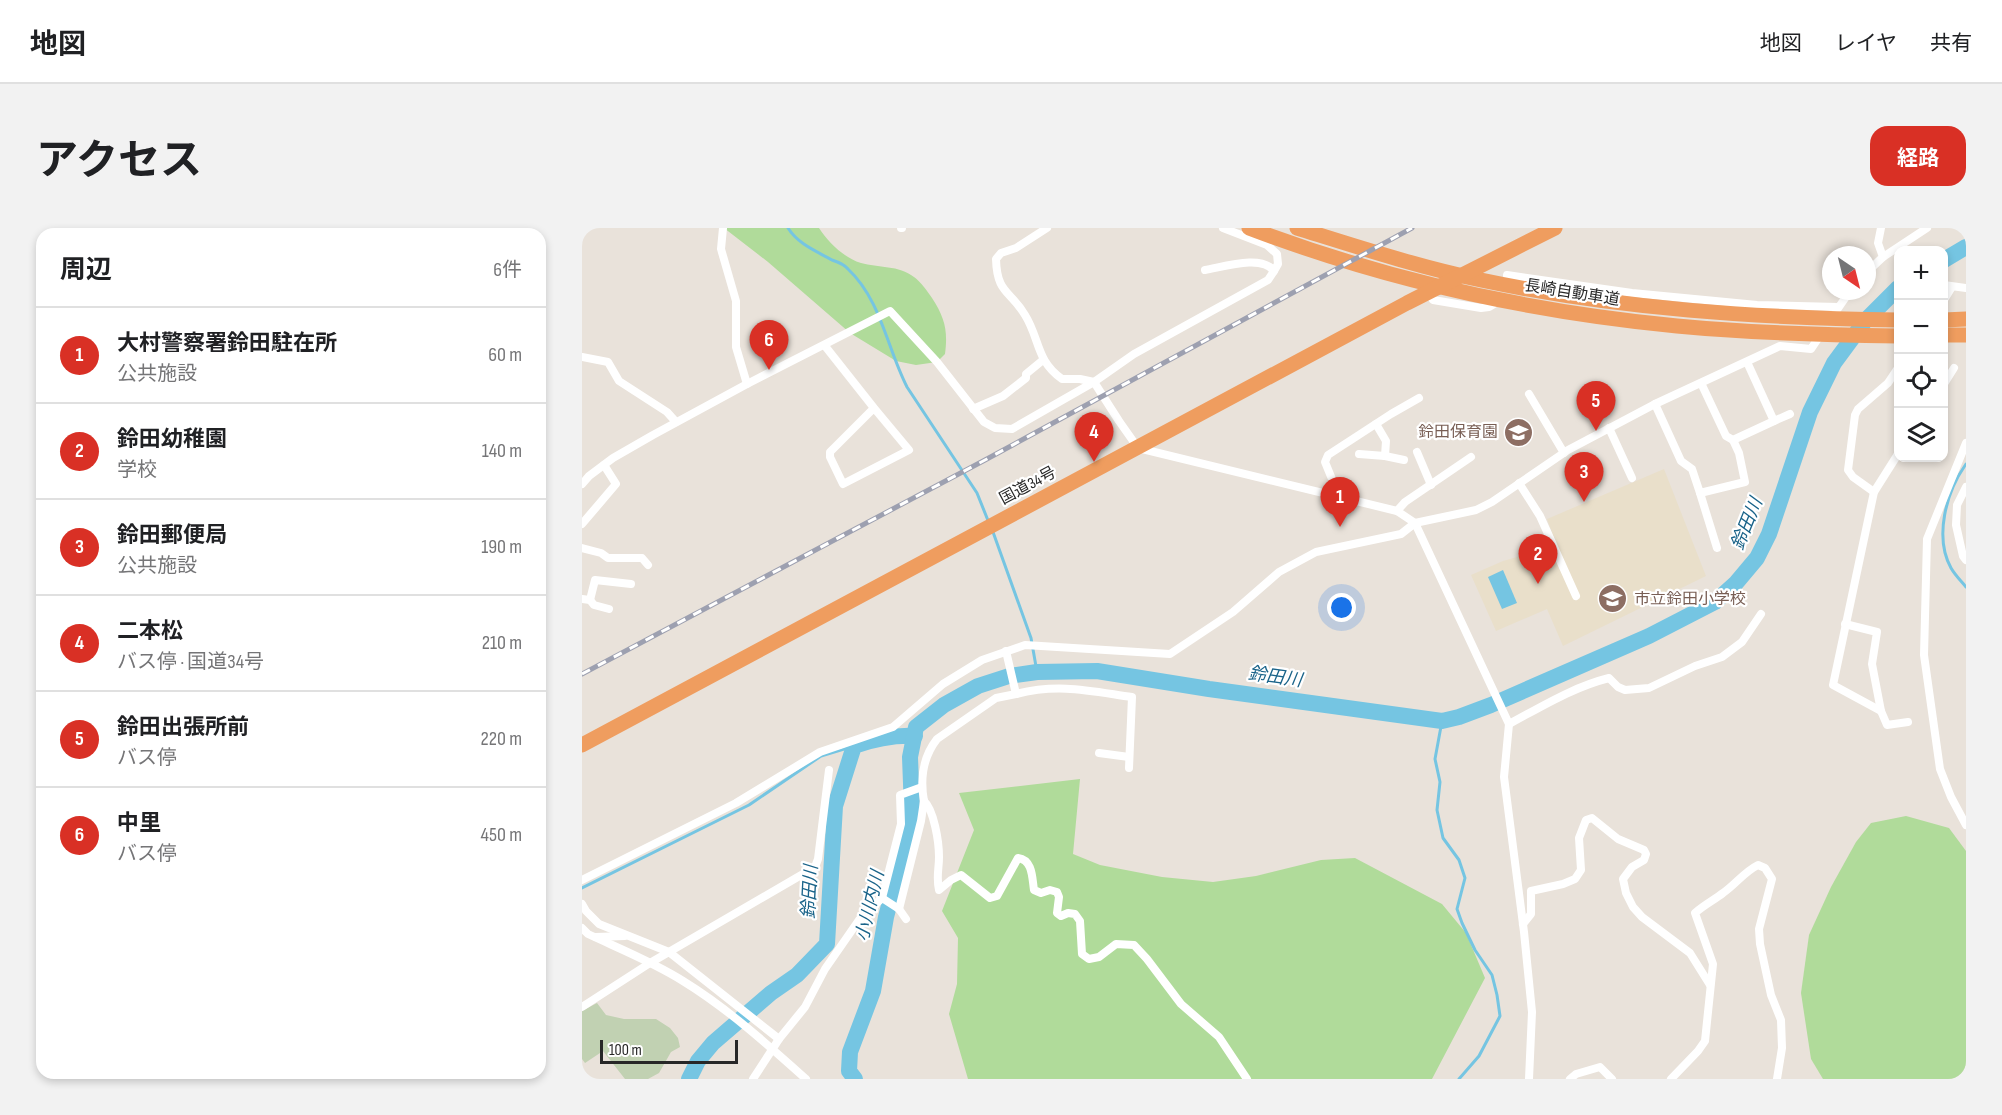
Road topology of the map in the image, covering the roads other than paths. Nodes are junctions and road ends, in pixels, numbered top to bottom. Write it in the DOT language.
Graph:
graph roads {
  1 [pos="723,228"];
  2 [pos="1047,228"];
  3 [pos="1223,228"];
  4 [pos="1249,228"];
  5 [pos="1297,228"];
  6 [pos="1555,228"];
  7 [pos="1881,228"];
  8 [pos="1927,228"];
  9 [pos="1908,246"];
  10 [pos="1894,252"];
  11 [pos="1882,257"];
  12 [pos="1876,263"];
  13 [pos="1503,266"];
  14 [pos="1205,270"];
  15 [pos="1274,271"];
  16 [pos="1948,286"];
  17 [pos="1966,288"];
  18 [pos="1428,292"];
  19 [pos="1843,300"];
  20 [pos="1838,307"];
  21 [pos="1966,319"];
  22 [pos="1894,320"];
  23 [pos="1948,320"];
  24 [pos="1948,335"];
  25 [pos="1966,335"];
  26 [pos="1894,336"];
  27 [pos="825,346"];
  28 [pos="582,357"];
  29 [pos="1043,360"];
  30 [pos="1747,362"];
  31 [pos="1954,368"];
  32 [pos="1894,375"];
  33 [pos="1948,378"];
  34 [pos="1094,382"];
  35 [pos="1701,383"];
  36 [pos="747,384"];
  37 [pos="1528,394"];
  38 [pos="1419,398"];
  39 [pos="1655,404"];
  40 [pos="874,408"];
  41 [pos="973,409"];
  42 [pos="1790,414"];
  43 [pos="1774,421"];
  44 [pos="676,422"];
  45 [pos="1376,424"];
  46 [pos="1609,428"];
  47 [pos="1733,440"];
  48 [pos="1966,443"];
  49 [pos="1138,448"];
  50 [pos="1417,452"];
  51 [pos="1564,453"];
  52 [pos="1359,454"];
  53 [pos="1384,456"];
  54 [pos="1471,457"];
  55 [pos="1404,460"];
  56 [pos="1894,462"];
  57 [pos="604,465"];
  58 [pos="1632,477"];
  59 [pos="1519,483"];
  60 [pos="582,484"];
  61 [pos="1431,484"];
  62 [pos="1966,487"];
  63 [pos="1874,492"];
  64 [pos="1700,494"];
  65 [pos="1339,496"];
  66 [pos="1397,511"];
  67 [pos="1415,523"];
  68 [pos="582,524"];
  69 [pos="582,548"];
  70 [pos="1717,548"];
  71 [pos="1966,560"];
  72 [pos="648,565"];
  73 [pos="631,584"];
  74 [pos="1576,596"];
  75 [pos="586,599"];
  76 [pos="609,609"];
  77 [pos="1761,614"];
  78 [pos="1845,624"];
  79 [pos="1007,653"];
  80 [pos="1016,692"];
  81 [pos="1881,711"];
  82 [pos="1508,721"];
  83 [pos="1908,722"];
  84 [pos="582,745"];
  85 [pos="1099,753"];
  86 [pos="1129,757"];
  87 [pos="1128,768"];
  88 [pos="829,770"];
  89 [pos="921,787"];
  90 [pos="924,801"];
  91 [pos="1966,825"];
  92 [pos="582,880"];
  93 [pos="883,899"];
  94 [pos="582,904"];
  95 [pos="900,909"];
  96 [pos="906,919"];
  97 [pos="1523,924"];
  98 [pos="582,928"];
  99 [pos="628,935"];
  100 [pos="594,937"];
  101 [pos="669,952"];
  102 [pos="650,963"];
  103 [pos="1710,985"];
  104 [pos="582,1007"];
  105 [pos="780,1039"];
  106 [pos="773,1049"];
  107 [pos="753,1079"];
  108 [pos="806,1079"];
  109 [pos="1247,1079"];
  110 [pos="1530,1079"];
  111 [pos="1570,1079"];
  112 [pos="1612,1079"];
  113 [pos="1671,1079"];
  114 [pos="1777,1079"];
  1 -- 36 [label="street"];
  2 -- 29 [label="street"];
  3 -- 15 [label="street"];
  4 -- 26 [label="highway, 長崎自動車道"];
  5 -- 22 [label="highway, 長崎自動車道"];
  6 -- 13 [label="highway, 国道34号"];
  7 -- 11 [label="street"];
  8 -- 9 [label="street"];
  10 -- 11 [label="street"];
  11 -- 12 [label="street"];
  13 -- 18 [label="highway, 国道34号"];
  13 -- 18 [label="street"];
  13 -- 20 [label="street"];
  14 -- 15 [label="street"];
  15 -- 34 [label="street"];
  16 -- 17 [label="street"];
  18 -- 49 [label="highway, 国道34号"];
  19 -- 20 [label="street"];
  20 -- 30 [label="street"];
  21 -- 23 [label="highway"];
  24 -- 25 [label="highway"];
  27 -- 36 [label="street"];
  27 -- 40 [label="street"];
  27 -- 41 [label="street"];
  28 -- 44 [label="street"];
  29 -- 34 [label="street"];
  29 -- 41 [label="street"];
  30 -- 35 [label="street"];
  30 -- 43 [label="street"];
  31 -- 33 [label="street"];
  32 -- 63 [label="street"];
  34 -- 41 [label="street"];
  34 -- 49 [label="street"];
  35 -- 39 [label="street"];
  35 -- 47 [label="street"];
  36 -- 44 [label="street"];
  37 -- 51 [label="street"];
  38 -- 45 [label="street"];
  39 -- 46 [label="street"];
  39 -- 64 [label="street"];
  40 -- 40 [label="street"];
  42 -- 43 [label="street"];
  43 -- 47 [label="street"];
  44 -- 57 [label="street"];
  45 -- 53 [label="street"];
  45 -- 65 [label="street"];
  46 -- 51 [label="street"];
  46 -- 58 [label="street"];
  47 -- 64 [label="street"];
  48 -- 91 [label="street"];
  49 -- 65 [label="street"];
  49 -- 84 [label="highway, 国道34号"];
  50 -- 61 [label="street"];
  51 -- 59 [label="street"];
  52 -- 53 [label="street"];
  53 -- 55 [label="street"];
  54 -- 61 [label="street"];
  56 -- 63 [label="street"];
  57 -- 60 [label="street"];
  57 -- 68 [label="street"];
  59 -- 67 [label="street"];
  59 -- 74 [label="street"];
  61 -- 66 [label="street"];
  62 -- 71 [label="street"];
  63 -- 78 [label="street"];
  64 -- 70 [label="street"];
  65 -- 66 [label="street"];
  66 -- 67 [label="street"];
  67 -- 79 [label="street"];
  67 -- 82 [label="street"];
  69 -- 72 [label="street"];
  73 -- 75 [label="street"];
  75 -- 76 [label="street"];
  77 -- 82 [label="street"];
  78 -- 81 [label="street"];
  78 -- 81 [label="street"];
  79 -- 80 [label="street"];
  79 -- 92 [label="street"];
  80 -- 86 [label="street"];
  80 -- 89 [label="street"];
  81 -- 83 [label="street"];
  82 -- 97 [label="street"];
  85 -- 86 [label="street"];
  86 -- 87 [label="street"];
  88 -- 101 [label="street"];
  89 -- 90 [label="street"];
  89 -- 93 [label="street"];
  90 -- 95 [label="street"];
  90 -- 109 [label="street"];
  93 -- 95 [label="street"];
  93 -- 105 [label="street"];
  94 -- 99 [label="street"];
  95 -- 96 [label="street"];
  97 -- 103 [label="street"];
  97 -- 110 [label="street"];
  98 -- 100 [label="street"];
  99 -- 100 [label="street"];
  99 -- 101 [label="street"];
  100 -- 102 [label="street"];
  101 -- 102 [label="street"];
  101 -- 105 [label="street"];
  102 -- 104 [label="street"];
  102 -- 106 [label="street"];
  103 -- 113 [label="street"];
  103 -- 114 [label="street"];
  105 -- 106 [label="street"];
  106 -- 107 [label="street"];
  106 -- 108 [label="street"];
  111 -- 112 [label="street"];
}
